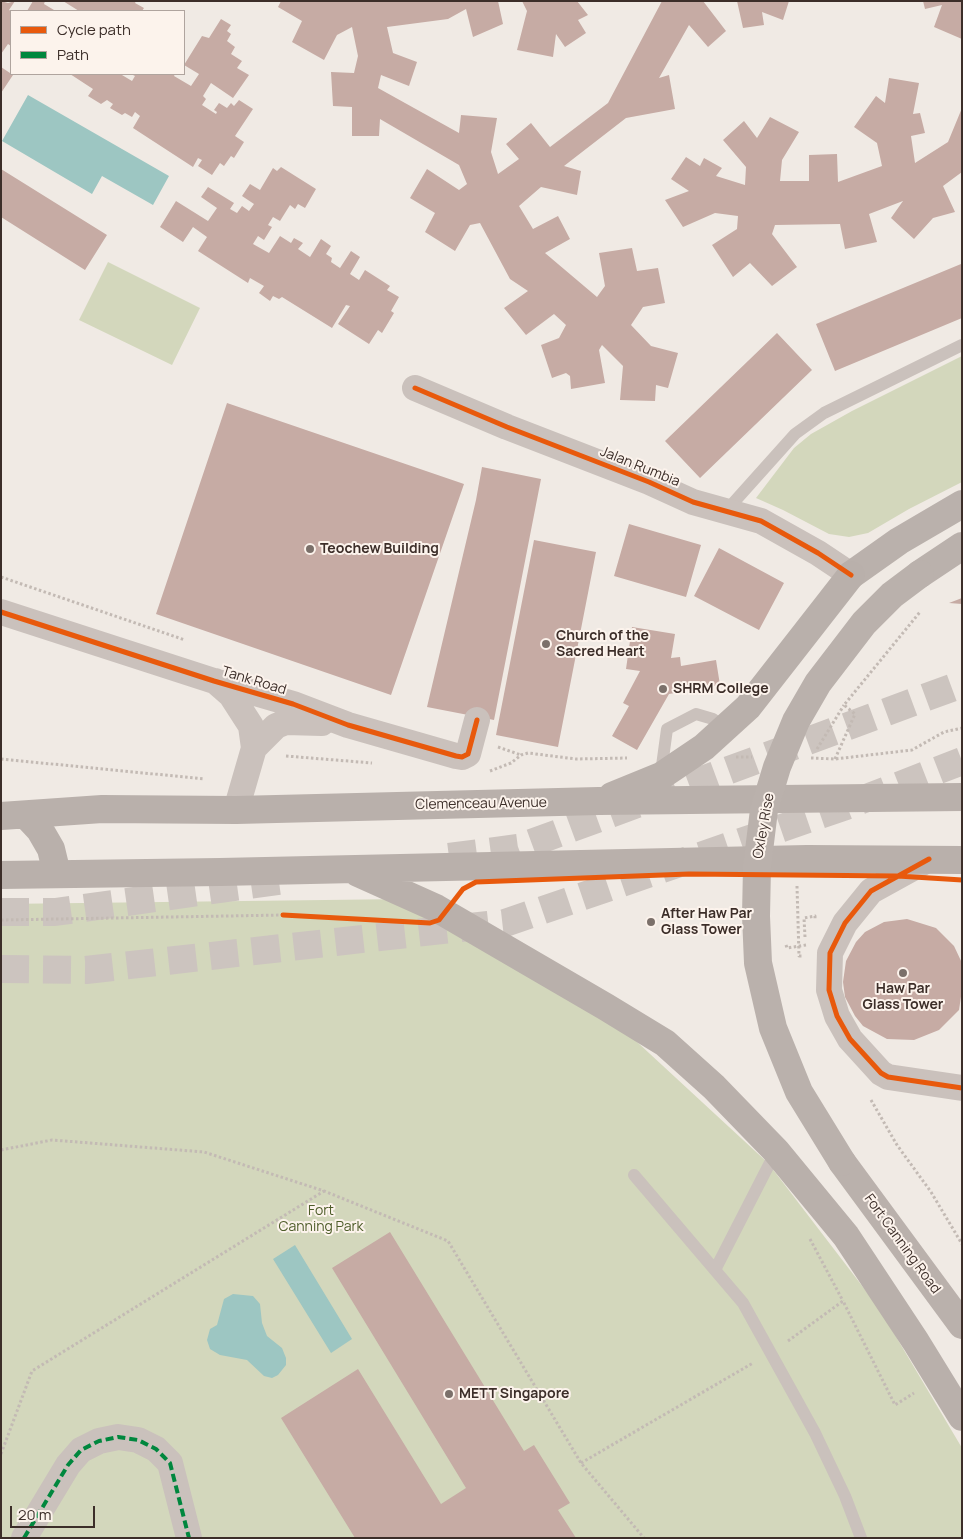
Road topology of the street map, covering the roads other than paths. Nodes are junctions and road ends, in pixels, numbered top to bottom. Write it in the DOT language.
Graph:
graph roads {
  1 [pos="962,345"];
  2 [pos="415,388"];
  3 [pos="962,504"];
  4 [pos="726,511"];
  5 [pos="962,546"];
  6 [pos="851,575"];
  7 [pos="1,612"];
  8 [pos="214,681"];
  9 [pos="476,720"];
  10 [pos="348,725"];
  11 [pos="725,728"];
  12 [pos="254,751"];
  13 [pos="662,766"];
  14 [pos="962,797"];
  15 [pos="599,801"];
  16 [pos="236,810"];
  17 [pos="14,815"];
  18 [pos="929,859"];
  19 [pos="962,860"];
  20 [pos="352,870"];
  21 [pos="57,874"];
  22 [pos="1,875"];
  23 [pos="962,1088"];
  24 [pos="776,1151"];
  25 [pos="842,1162"];
  26 [pos="634,1175"];
  27 [pos="714,1270"];
  28 [pos="962,1325"];
  29 [pos="962,1417"];
  30 [pos="24,1538"];
  31 [pos="189,1538"];
  32 [pos="861,1538"];
  1 -- 4 [label="lane"];
  2 -- 4 [label="street, Jalan Rumbia"];
  3 -- 6 [label="main road"];
  4 -- 6 [label="street, Jalan Rumbia"];
  5 -- 25 [label="main road, Oxley Rise, bridge"];
  6 -- 11 [label="main road"];
  7 -- 8 [label="street, Tank Road"];
  8 -- 10 [label="street, Tank Road"];
  8 -- 12 [label="street, Tank Road"];
  9 -- 10 [label="street, Tank Road"];
  10 -- 12 [label="street, Tank Road"];
  11 -- 13 [label="main road"];
  11 -- 13 [label="lane"];
  12 -- 16 [label="street, Tank Road"];
  13 -- 15 [label="main road"];
  14 -- 15 [label="main road, Clemenceau Avenue"];
  15 -- 16 [label="main road, Clemenceau Avenue"];
  16 -- 17 [label="main road, Clemenceau Avenue"];
  17 -- 21 [label="main road"];
  18 -- 19 [label="main road"];
  18 -- 20 [label="main road"];
  18 -- 23 [label="street"];
  20 -- 21 [label="main road"];
  20 -- 24 [label="main road"];
  21 -- 22 [label="main road"];
  24 -- 27 [label="lane"];
  24 -- 29 [label="main road"];
  25 -- 28 [label="main road, Fort Canning Road"];
  26 -- 27 [label="lane"];
  27 -- 32 [label="lane"];
  30 -- 31 [label="street"];
}
